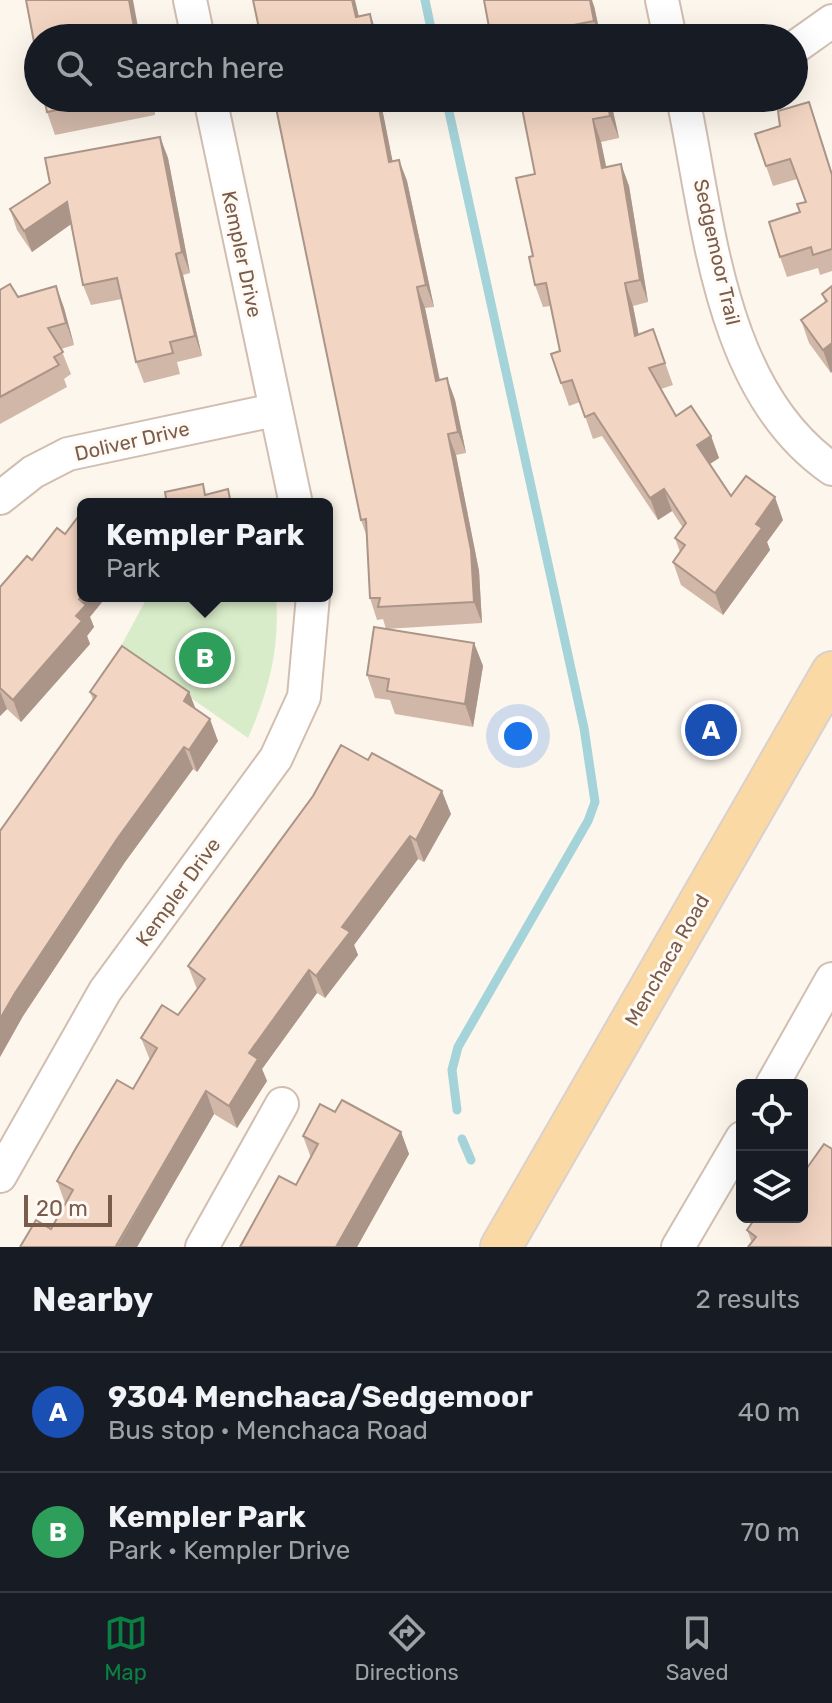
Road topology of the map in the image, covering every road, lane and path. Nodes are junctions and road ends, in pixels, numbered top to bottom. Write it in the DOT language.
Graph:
graph roads {
  1 [pos="190,0"];
  2 [pos="662,0"];
  3 [pos="832,21"];
  4 [pos="195,24"];
  5 [pos="667,24"];
  6 [pos="808,38"];
  7 [pos="213,112"];
  8 [pos="686,112"];
  9 [pos="274,410"];
  10 [pos="832,469"];
  11 [pos="0,498"];
  12 [pos="295,498"];
  13 [pos="312,602"];
  14 [pos="832,672"];
  15 [pos="832,979"];
  16 [pos="775,1079"];
  17 [pos="282,1104"];
  18 [pos="736,1148"];
  19 [pos="0,1176"];
  20 [pos="202,1247"];
  21 [pos="501,1247"];
  22 [pos="678,1247"];
  1 -- 4 [label="street"];
  2 -- 5 [label="street"];
  3 -- 6 [label="street"];
  7 -- 9 [label="street, Kempler Drive"];
  8 -- 10 [label="street, Sedgemoor Trail"];
  9 -- 11 [label="street, Doliver Drive"];
  9 -- 12 [label="street, Kempler Drive"];
  13 -- 19 [label="street, Kempler Drive"];
  14 -- 21 [label="main road, Menchaca Road"];
  15 -- 16 [label="street"];
  17 -- 20 [label="street"];
  18 -- 22 [label="street"];
}
